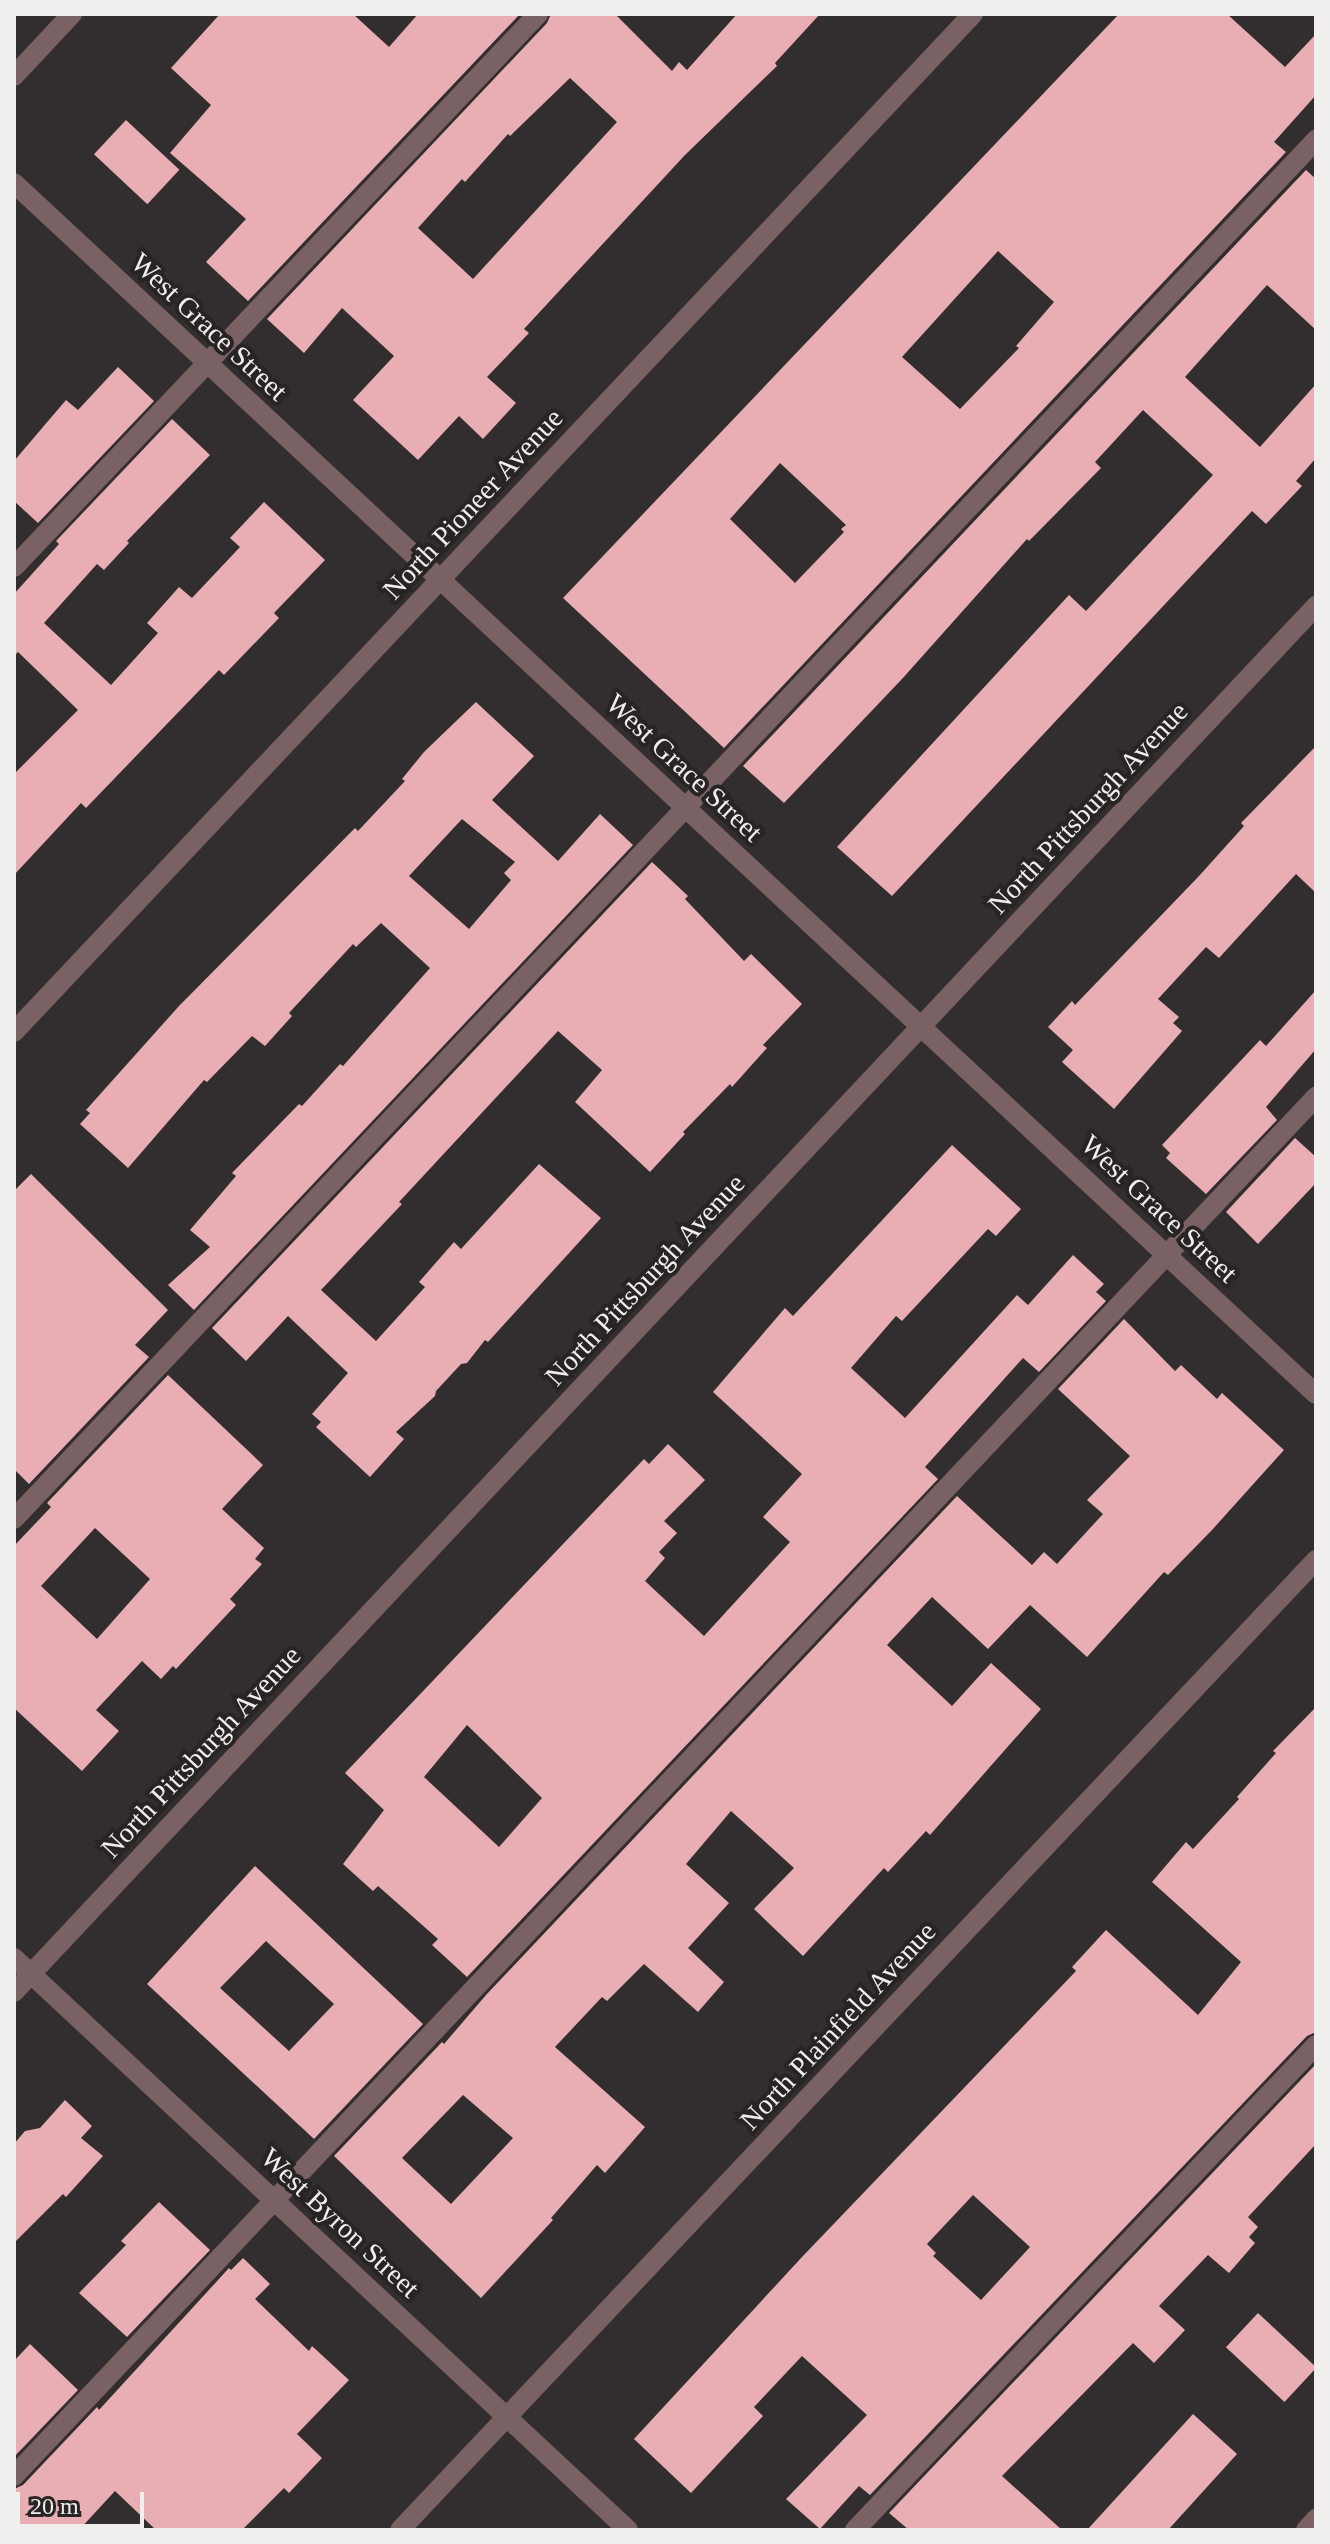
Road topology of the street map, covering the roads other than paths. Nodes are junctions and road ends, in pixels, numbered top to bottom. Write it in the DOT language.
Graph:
graph roads {
  1 [pos="72,14"];
  2 [pos="538,14"];
  3 [pos="973,14"];
  4 [pos="14,76"];
  5 [pos="1316,140"];
  6 [pos="14,183"];
  7 [pos="207,362"];
  8 [pos="14,567"];
  9 [pos="440,580"];
  10 [pos="1316,606"];
  11 [pos="685,808"];
  12 [pos="920,1027"];
  13 [pos="14,1032"];
  14 [pos="1316,1097"];
  15 [pos="1167,1256"];
  16 [pos="1316,1394"];
  17 [pos="14,1519"];
  18 [pos="1316,1560"];
  19 [pos="14,1958"];
  20 [pos="31,1974"];
  21 [pos="14,1992"];
  22 [pos="1316,2045"];
  23 [pos="273,2199"];
  24 [pos="507,2417"];
  25 [pos="14,2476"];
  26 [pos="1316,2519"];
  27 [pos="400,2530"];
  28 [pos="628,2530"];
  29 [pos="855,2530"];
  30 [pos="1306,2530"];
  1 -- 4 [label="street"];
  2 -- 7 [label="street"];
  3 -- 9 [label="street, North Pioneer Avenue"];
  5 -- 11 [label="street"];
  6 -- 7 [label="street, West Grace Street"];
  7 -- 8 [label="street"];
  7 -- 9 [label="street, West Grace Street"];
  9 -- 11 [label="street, West Grace Street"];
  9 -- 13 [label="street, North Pioneer Avenue"];
  10 -- 12 [label="street, North Pittsburgh Avenue"];
  11 -- 12 [label="street, West Grace Street"];
  11 -- 17 [label="street"];
  12 -- 15 [label="street, West Grace Street"];
  12 -- 20 [label="street, North Pittsburgh Avenue"];
  14 -- 15 [label="street"];
  15 -- 16 [label="street, West Grace Street"];
  15 -- 23 [label="street"];
  18 -- 24 [label="street, North Plainfield Avenue"];
  19 -- 20 [label="street, West Byron Street"];
  20 -- 21 [label="street, North Pittsburgh Avenue"];
  20 -- 23 [label="street, West Byron Street"];
  22 -- 29 [label="street"];
  23 -- 24 [label="street, West Byron Street"];
  23 -- 25 [label="street"];
  24 -- 27 [label="street, North Plainfield Avenue"];
  24 -- 28 [label="street, West Byron Street"];
  26 -- 30 [label="street"];
}
